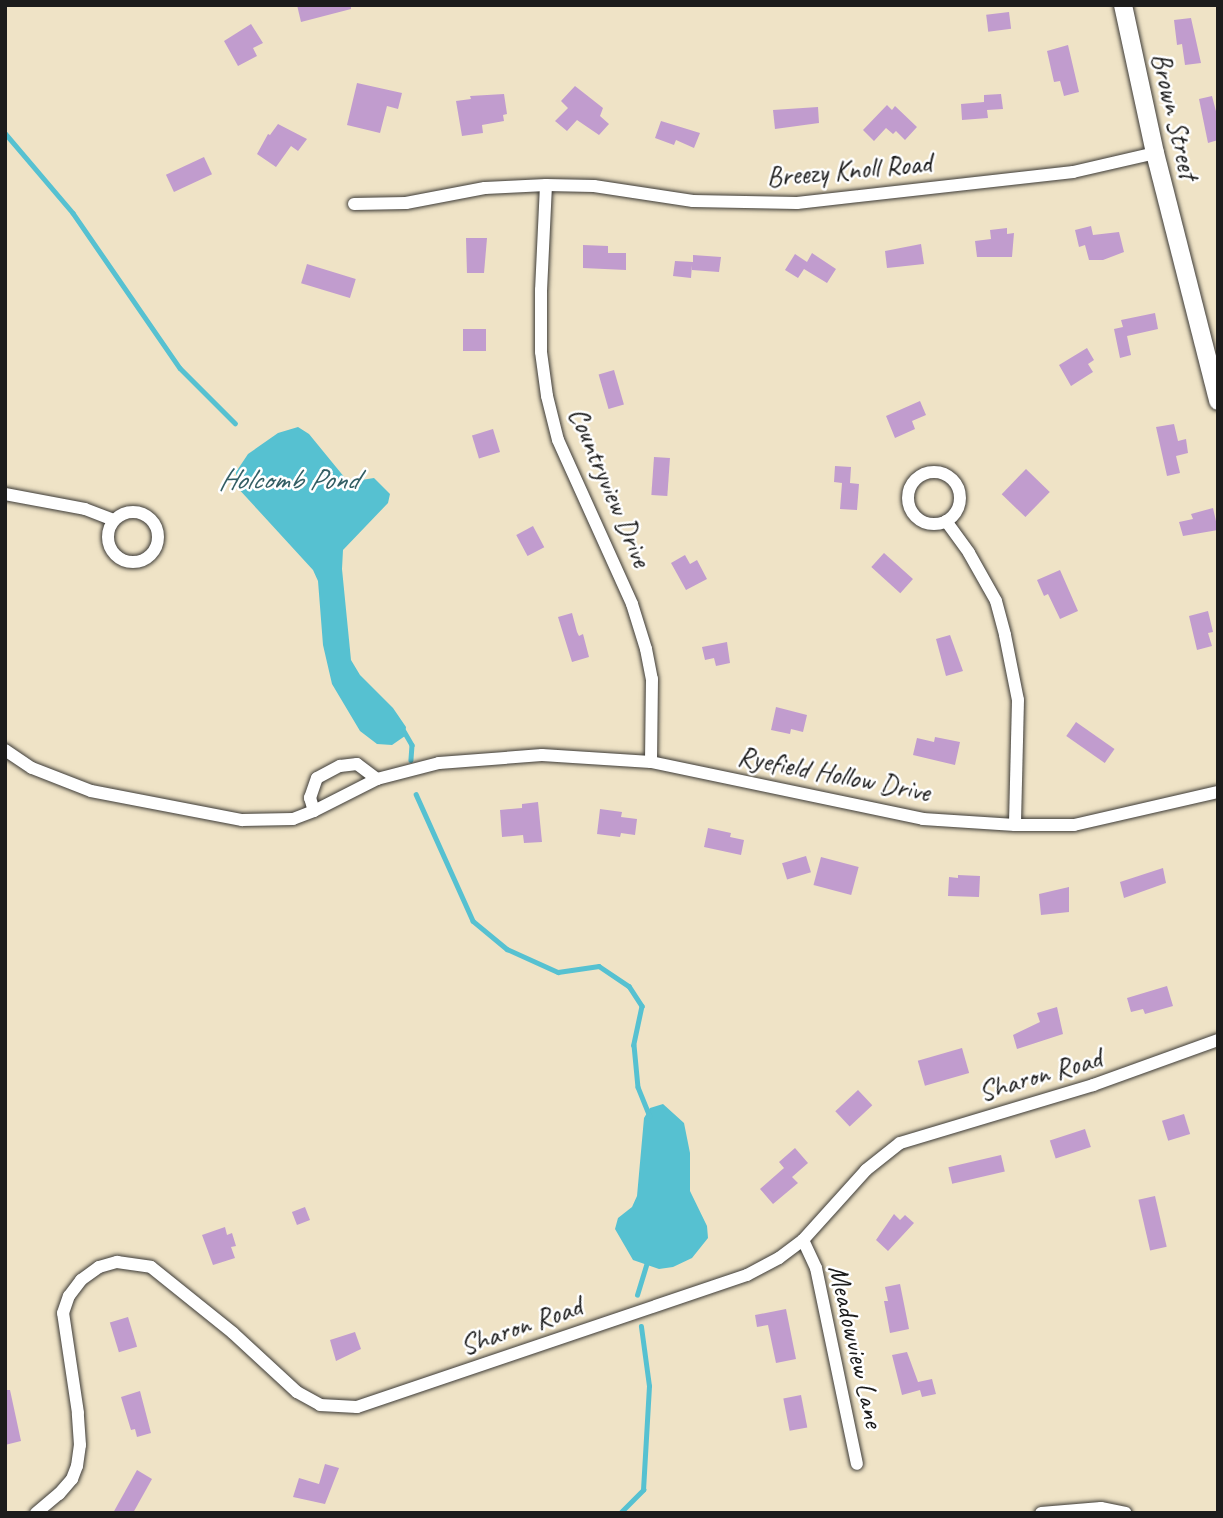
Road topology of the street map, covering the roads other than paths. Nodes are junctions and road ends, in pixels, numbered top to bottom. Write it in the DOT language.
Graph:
graph roads {
  1 [pos="1123,5"];
  2 [pos="1155,153"];
  3 [pos="546,185"];
  4 [pos="354,204"];
  5 [pos="1218,401"];
  6 [pos="5,494"];
  7 [pos="114,520"];
  8 [pos="946,521"];
  9 [pos="5,750"];
  10 [pos="652,762"];
  11 [pos="377,779"];
  12 [pos="1218,792"];
  13 [pos="314,811"];
  14 [pos="1015,825"];
  15 [pos="1218,1040"];
  16 [pos="803,1240"];
  17 [pos="857,1464"];
  18 [pos="36,1513"];
  19 [pos="1041,1513"];
  20 [pos="1126,1513"];
  1 -- 2 [label="street, Brown Street"];
  2 -- 3 [label="street, Breezy Knoll Road"];
  2 -- 5 [label="street, Brown Street"];
  3 -- 4 [label="street, Breezy Knoll Road"];
  3 -- 10 [label="street, Countryview Drive"];
  6 -- 7 [label="street"];
  7 -- 7 [label="street"];
  8 -- 8 [label="street"];
  8 -- 14 [label="street"];
  9 -- 13 [label="street, Ryefield Hollow Drive"];
  10 -- 11 [label="street, Ryefield Hollow Drive"];
  10 -- 14 [label="street, Ryefield Hollow Drive"];
  11 -- 13 [label="street, Ryefield Hollow Drive"];
  11 -- 13 [label="street"];
  12 -- 14 [label="street, Ryefield Hollow Drive"];
  15 -- 16 [label="street, Sharon Road"];
  16 -- 17 [label="street, Meadowview Lane"];
  16 -- 18 [label="street, Sharon Road"];
  19 -- 20 [label="street"];
}
